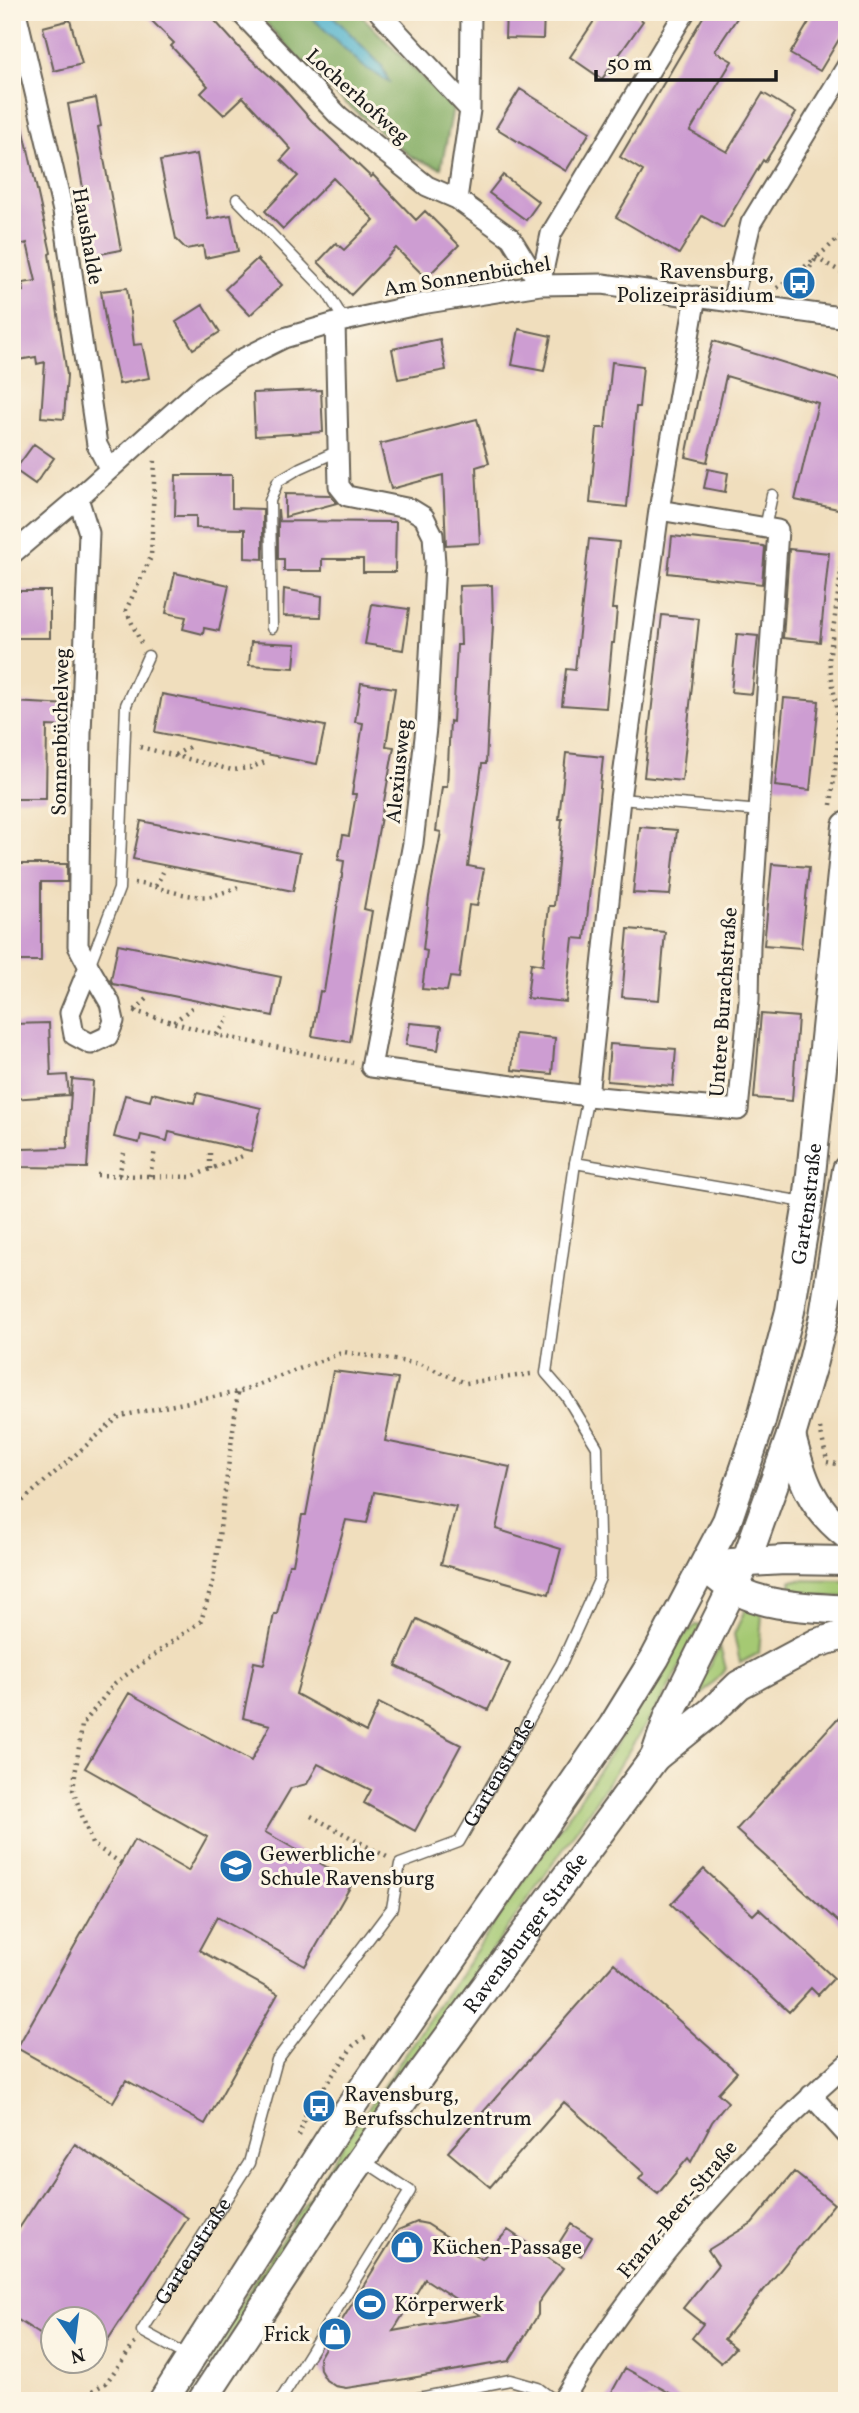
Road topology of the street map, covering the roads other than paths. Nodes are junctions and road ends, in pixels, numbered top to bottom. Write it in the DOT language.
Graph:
graph roads {
  1 [pos="16,12"];
  2 [pos="240,12"];
  3 [pos="379,12"];
  4 [pos="471,12"];
  5 [pos="685,12"];
  6 [pos="847,66"];
  7 [pos="470,110"];
  8 [pos="237,199"];
  9 [pos="457,199"];
  10 [pos="540,285"];
  11 [pos="696,296"];
  12 [pos="732,302"];
  13 [pos="847,318"];
  14 [pos="340,321"];
  15 [pos="338,451"];
  16 [pos="109,468"];
  17 [pos="772,495"];
  18 [pos="78,498"];
  19 [pos="659,510"];
  20 [pos="765,528"];
  21 [pos="12,554"];
  22 [pos="271,628"];
  23 [pos="148,656"];
  24 [pos="620,799"];
  25 [pos="761,811"];
  26 [pos="847,826"];
  27 [pos="89,967"];
  28 [pos="587,1096"];
  29 [pos="575,1163"];
  30 [pos="847,1170"];
  31 [pos="808,1203"];
  32 [pos="791,1436"];
  33 [pos="847,1535"];
  34 [pos="746,1561"];
  35 [pos="847,1561"];
  36 [pos="704,1566"];
  37 [pos="732,1590"];
  38 [pos="847,1610"];
  39 [pos="847,1634"];
  40 [pos="655,1757"];
  41 [pos="847,2064"];
  42 [pos="811,2095"];
  43 [pos="847,2135"];
  44 [pos="362,2159"];
  45 [pos="190,2358"];
  46 [pos="163,2401"];
  47 [pos="202,2401"];
  48 [pos="280,2401"];
  49 [pos="404,2401"];
  50 [pos="555,2401"];
  51 [pos="562,2401"];
  1 -- 16 [label="street, Haushalde"];
  2 -- 9 [label="street, Locherhofweg"];
  3 -- 7 [label="street"];
  4 -- 7 [label="street"];
  5 -- 10 [label="street"];
  6 -- 12 [label="street"];
  7 -- 9 [label="street"];
  8 -- 14 [label="lane"];
  9 -- 10 [label="street, Locherhofweg"];
  10 -- 11 [label="street, Am Sonnenbüchel"];
  10 -- 14 [label="street, Am Sonnenbüchel"];
  11 -- 12 [label="street, Am Sonnenbüchel"];
  11 -- 19 [label="street"];
  12 -- 13 [label="street, Am Sonnenbüchel"];
  14 -- 15 [label="street, Alexiusweg"];
  14 -- 16 [label="street, Am Sonnenbüchel"];
  15 -- 22 [label="lane"];
  15 -- 28 [label="street, Alexiusweg"];
  16 -- 18 [label="street, Am Sonnenbüchel"];
  17 -- 20 [label="lane"];
  18 -- 21 [label="street, Am Sonnenbüchel"];
  18 -- 27 [label="street, Sonnenbüchelweg"];
  19 -- 20 [label="street"];
  19 -- 24 [label="street"];
  20 -- 25 [label="street, Untere Burachstraße"];
  23 -- 27 [label="lane"];
  24 -- 25 [label="lane"];
  24 -- 28 [label="street"];
  25 -- 28 [label="street, Untere Burachstraße"];
  26 -- 31 [label="main road, Gartenstraße"];
  27 -- 27 [label="street, Sonnenbüchelweg"];
  28 -- 29 [label="lane"];
  29 -- 31 [label="lane"];
  29 -- 45 [label="lane, Gartenstraße"];
  30 -- 32 [label="main road, Gartenstraße"];
  31 -- 36 [label="main road, Gartenstraße"];
  32 -- 33 [label="main road"];
  32 -- 34 [label="main road, Ravensburger Straße"];
  34 -- 35 [label="main road"];
  34 -- 36 [label="main road"];
  34 -- 37 [label="main road, Ravensburger Straße"];
  36 -- 37 [label="main road"];
  36 -- 45 [label="main road, Ravensburger Straße"];
  37 -- 38 [label="main road"];
  37 -- 40 [label="main road, Ravensburger Straße"];
  39 -- 40 [label="main road"];
  40 -- 44 [label="main road, Ravensburger Straße"];
  41 -- 42 [label="street, Franz-Beer-Straße"];
  42 -- 43 [label="street"];
  42 -- 51 [label="street, Franz-Beer-Straße"];
  44 -- 47 [label="main road, Ravensburger Straße"];
  44 -- 48 [label="lane"];
  45 -- 46 [label="main road, Ravensburger Straße"];
  49 -- 50 [label="lane"];
}
